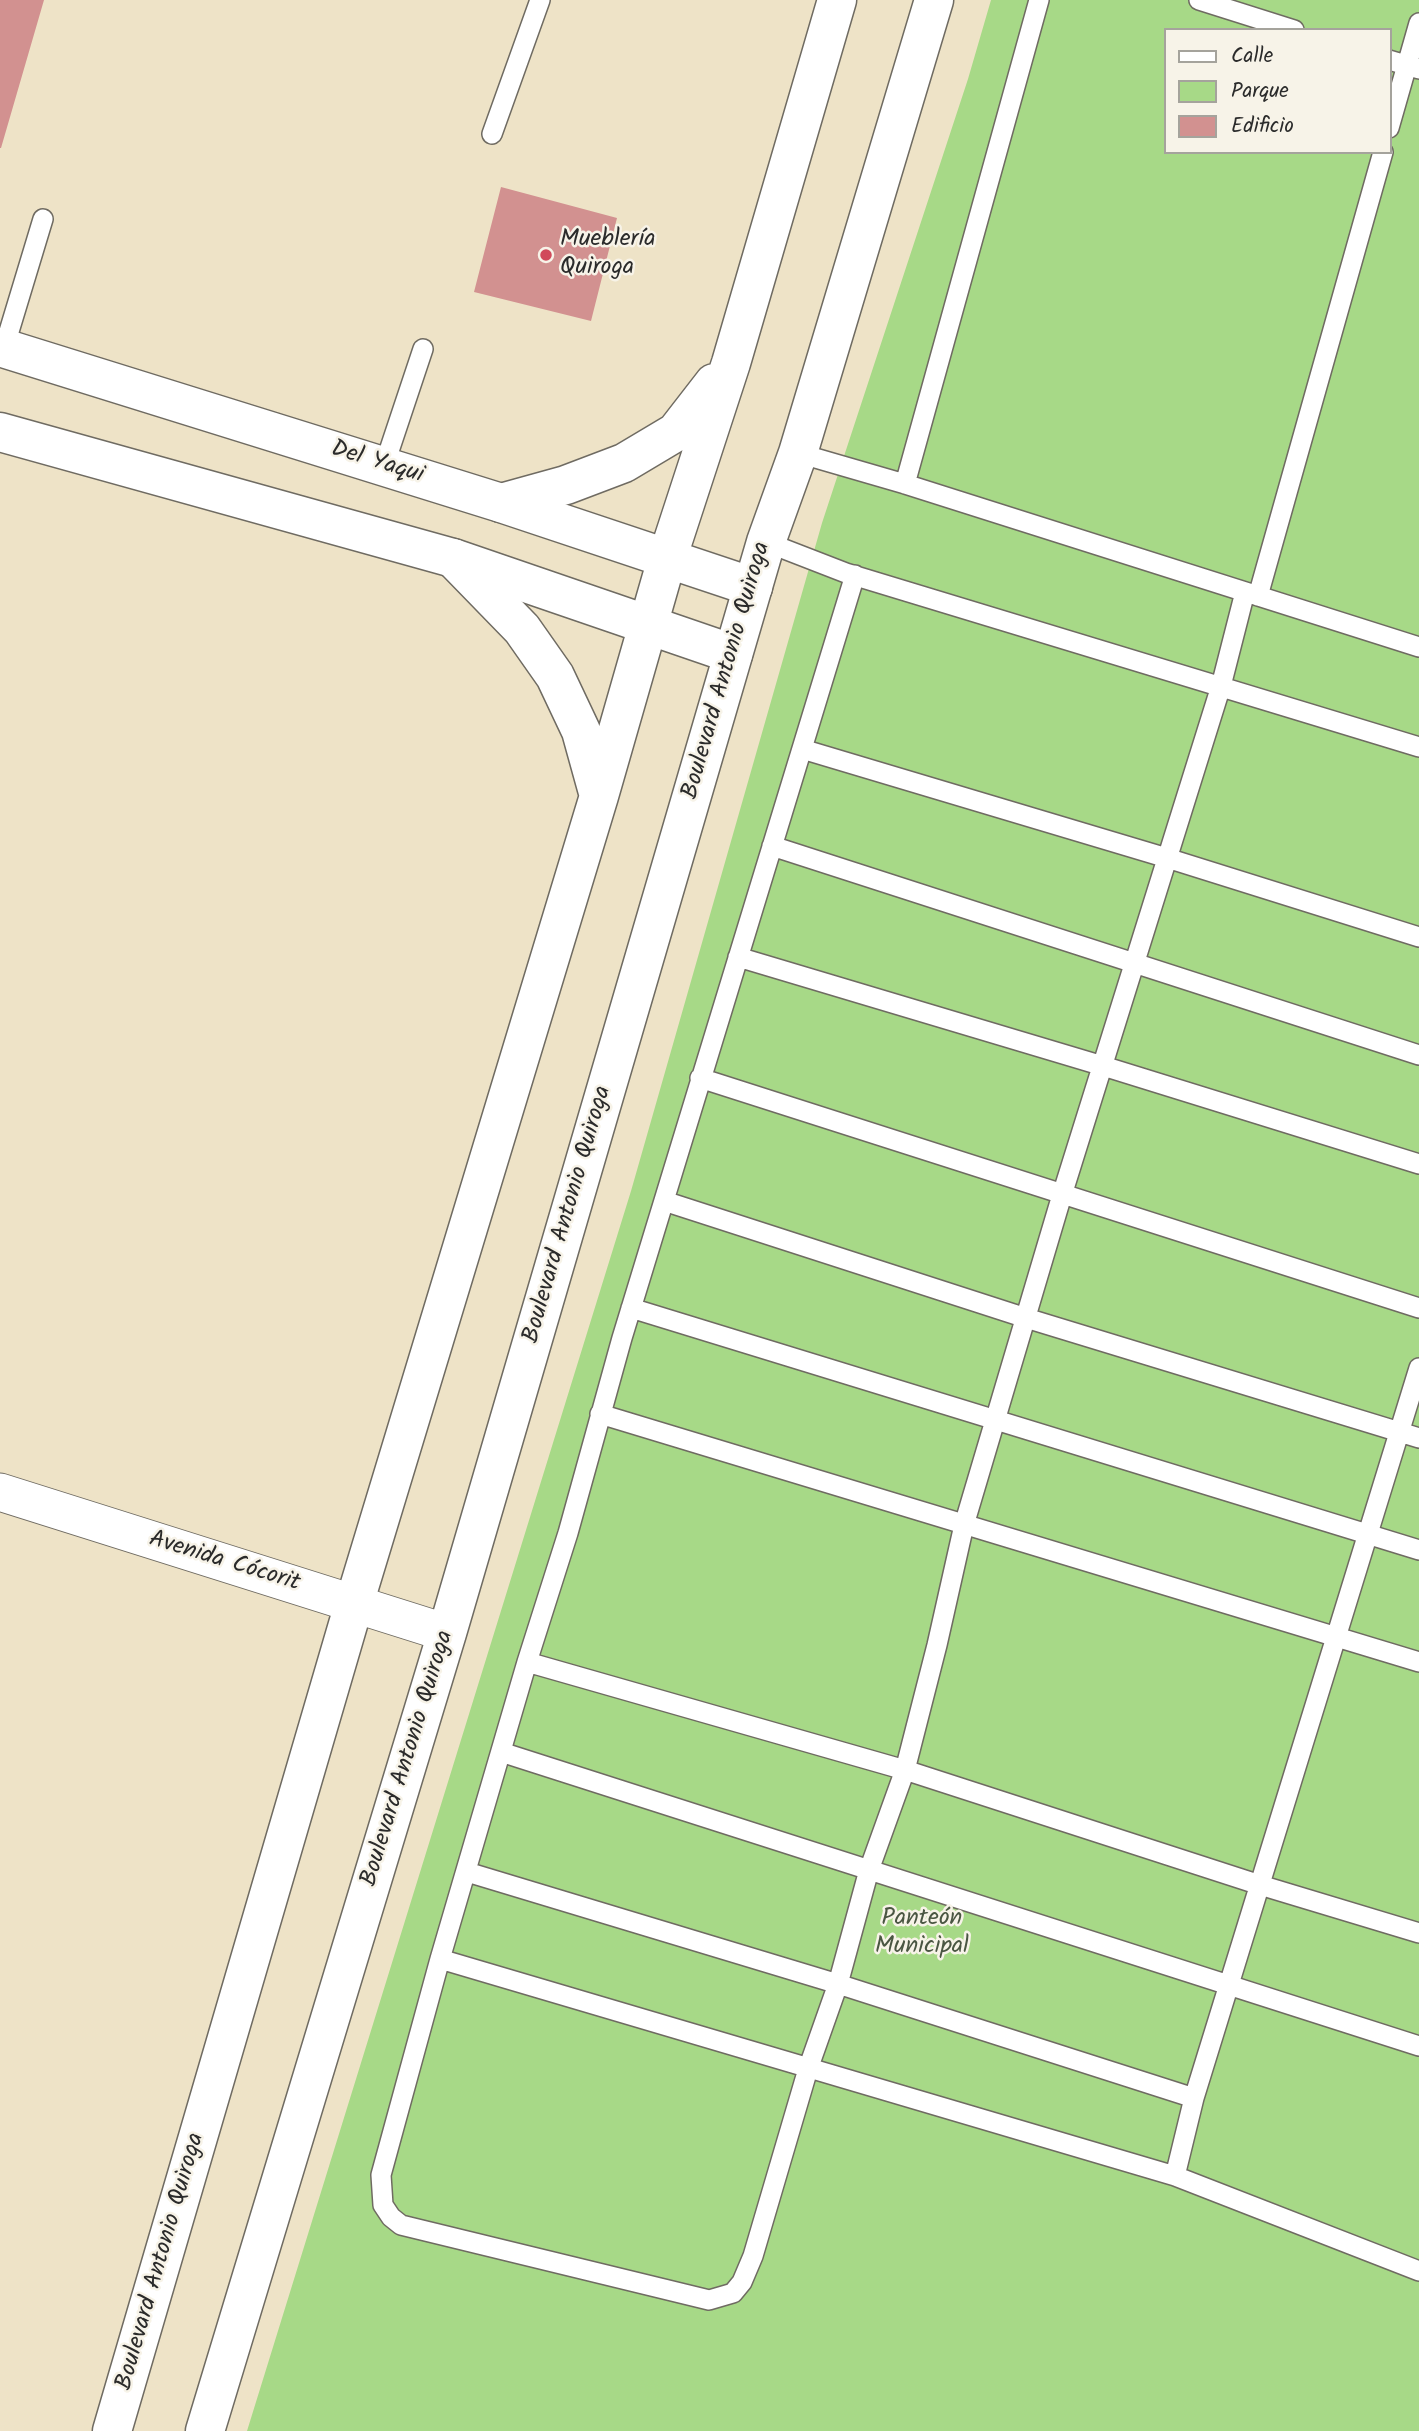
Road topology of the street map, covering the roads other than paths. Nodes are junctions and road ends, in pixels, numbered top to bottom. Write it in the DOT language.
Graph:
graph roads {
  1 [pos="540,0"];
  2 [pos="838,0"];
  3 [pos="934,0"];
  4 [pos="1040,0"];
  5 [pos="1199,0"];
  6 [pos="1419,23"];
  7 [pos="1288,28"];
  8 [pos="1405,65"];
  9 [pos="1391,120"];
  10 [pos="492,134"];
  11 [pos="1382,154"];
  12 [pos="43,219"];
  13 [pos="2,347"];
  14 [pos="423,349"];
  15 [pos="731,363"];
  16 [pos="0,432"];
  17 [pos="798,453"];
  18 [pos="384,466"];
  19 [pos="905,484"];
  20 [pos="501,503"];
  21 [pos="766,542"];
  22 [pos="453,558"];
  23 [pos="667,559"];
  24 [pos="855,575"];
  25 [pos="753,587"];
  26 [pos="1251,594"];
  27 [pos="650,624"];
  28 [pos="1419,647"];
  29 [pos="733,654"];
  30 [pos="1221,686"];
  31 [pos="1419,747"];
  32 [pos="802,750"];
  33 [pos="599,796"];
  34 [pos="772,846"];
  35 [pos="1167,858"];
  36 [pos="1419,937"];
  37 [pos="738,957"];
  38 [pos="1135,963"];
  39 [pos="1419,1055"];
  40 [pos="1103,1066"];
  41 [pos="700,1078"];
  42 [pos="1419,1164"];
  43 [pos="1062,1195"];
  44 [pos="664,1201"];
  45 [pos="631,1308"];
  46 [pos="1419,1308"];
  47 [pos="1026,1318"];
  48 [pos="1419,1368"];
  49 [pos="600,1414"];
  50 [pos="995,1421"];
  51 [pos="1399,1432"];
  52 [pos="1419,1438"];
  53 [pos="0,1493"];
  54 [pos="964,1525"];
  55 [pos="1368,1535"];
  56 [pos="1419,1550"];
  57 [pos="354,1604"];
  58 [pos="447,1633"];
  59 [pos="1336,1636"];
  60 [pos="527,1662"];
  61 [pos="1419,1662"];
  62 [pos="501,1752"];
  63 [pos="905,1770"];
  64 [pos="869,1870"];
  65 [pos="467,1872"];
  66 [pos="1259,1885"];
  67 [pos="1419,1933"];
  68 [pos="440,1959"];
  69 [pos="838,1984"];
  70 [pos="1229,1984"];
  71 [pos="1419,2046"];
  72 [pos="808,2069"];
  73 [pos="1194,2098"];
  74 [pos="1175,2176"];
  75 [pos="1419,2271"];
  76 [pos="112,2431"];
  77 [pos="205,2431"];
  1 -- 10 [label="lane"];
  2 -- 15 [label="main road, Boulevard Antonio Quiroga"];
  3 -- 17 [label="main road, Boulevard Antonio Quiroga"];
  4 -- 19 [label="lane"];
  5 -- 7 [label="lane"];
  6 -- 8 [label="lane"];
  8 -- 9 [label="lane"];
  11 -- 26 [label="lane"];
  12 -- 13 [label="lane"];
  13 -- 18 [label="main road, Del Yaqui"];
  14 -- 18 [label="lane"];
  15 -- 20 [label="main road"];
  15 -- 23 [label="main road, Boulevard Antonio Quiroga"];
  16 -- 22 [label="main road"];
  17 -- 19 [label="lane"];
  17 -- 21 [label="main road, Boulevard Antonio Quiroga"];
  18 -- 20 [label="main road, Del Yaqui"];
  19 -- 26 [label="lane"];
  20 -- 23 [label="main road, Del Yaqui"];
  21 -- 24 [label="lane"];
  21 -- 25 [label="main road, Boulevard Antonio Quiroga"];
  22 -- 27 [label="main road"];
  22 -- 33 [label="main road"];
  23 -- 25 [label="main road, Del Yaqui"];
  23 -- 27 [label="main road, Boulevard Antonio Quiroga"];
  24 -- 30 [label="lane"];
  24 -- 32 [label="lane"];
  25 -- 29 [label="main road, Boulevard Antonio Quiroga"];
  26 -- 28 [label="lane"];
  26 -- 30 [label="lane"];
  27 -- 29 [label="main road"];
  27 -- 33 [label="main road, Boulevard Antonio Quiroga"];
  29 -- 58 [label="main road, Boulevard Antonio Quiroga"];
  30 -- 31 [label="lane"];
  30 -- 35 [label="lane"];
  32 -- 34 [label="lane"];
  32 -- 35 [label="lane"];
  33 -- 57 [label="main road, Boulevard Antonio Quiroga"];
  34 -- 37 [label="lane"];
  34 -- 38 [label="lane"];
  35 -- 36 [label="lane"];
  35 -- 38 [label="lane"];
  37 -- 40 [label="lane"];
  37 -- 41 [label="lane"];
  38 -- 39 [label="lane"];
  38 -- 40 [label="lane"];
  40 -- 42 [label="lane"];
  40 -- 43 [label="lane"];
  41 -- 43 [label="lane"];
  41 -- 44 [label="lane"];
  43 -- 46 [label="lane"];
  43 -- 47 [label="lane"];
  44 -- 45 [label="lane"];
  44 -- 47 [label="lane"];
  45 -- 49 [label="lane"];
  45 -- 50 [label="lane"];
  47 -- 50 [label="lane"];
  47 -- 51 [label="lane"];
  48 -- 51 [label="lane"];
  49 -- 54 [label="lane"];
  49 -- 60 [label="lane"];
  50 -- 54 [label="lane"];
  50 -- 55 [label="lane"];
  51 -- 52 [label="lane"];
  51 -- 55 [label="lane"];
  53 -- 57 [label="street, Avenida Cócorit"];
  54 -- 59 [label="lane"];
  54 -- 63 [label="lane"];
  55 -- 56 [label="lane"];
  55 -- 59 [label="lane"];
  57 -- 58 [label="street, Avenida Cócorit"];
  57 -- 76 [label="main road, Boulevard Antonio Quiroga"];
  58 -- 77 [label="main road, Boulevard Antonio Quiroga"];
  59 -- 61 [label="lane"];
  59 -- 66 [label="lane"];
  60 -- 62 [label="lane"];
  60 -- 63 [label="lane"];
  62 -- 64 [label="lane"];
  62 -- 65 [label="lane"];
  63 -- 64 [label="lane"];
  63 -- 66 [label="lane"];
  64 -- 69 [label="lane"];
  64 -- 70 [label="lane"];
  65 -- 68 [label="lane"];
  65 -- 69 [label="lane"];
  66 -- 67 [label="lane"];
  66 -- 70 [label="lane"];
  68 -- 72 [label="lane"];
  68 -- 72 [label="lane"];
  69 -- 72 [label="lane"];
  69 -- 73 [label="lane"];
  70 -- 71 [label="lane"];
  70 -- 73 [label="lane"];
  72 -- 74 [label="lane"];
  73 -- 74 [label="lane"];
  74 -- 75 [label="lane"];
}
